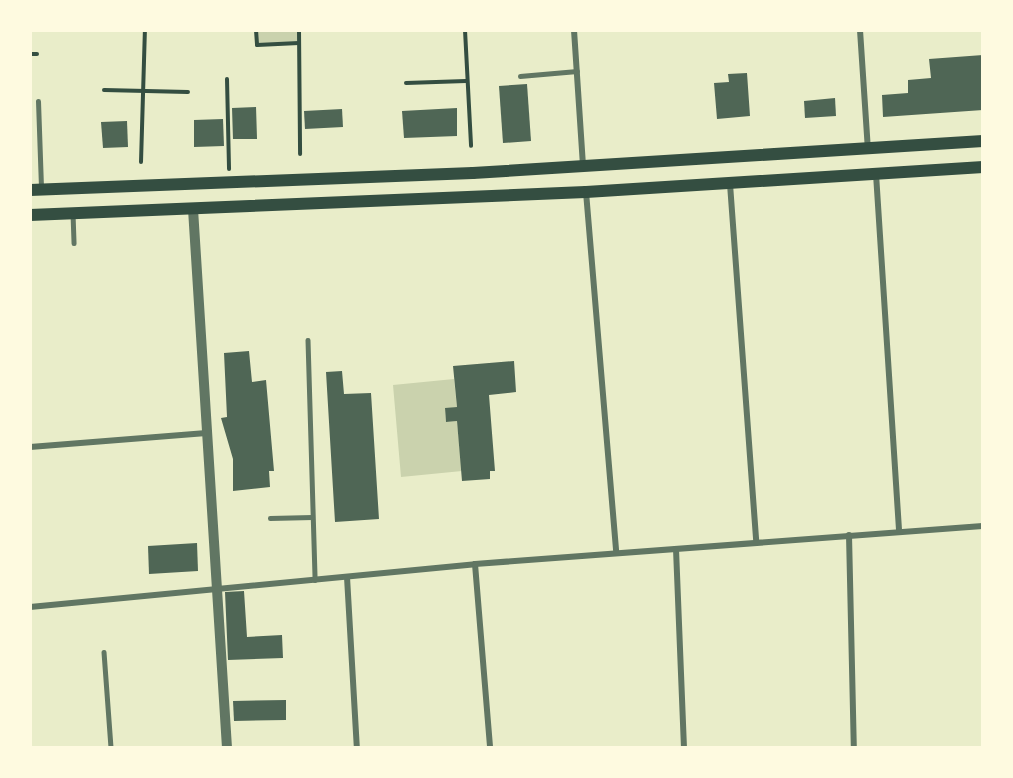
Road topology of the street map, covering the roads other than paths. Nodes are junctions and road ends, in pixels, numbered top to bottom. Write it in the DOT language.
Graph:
graph roads {
  1 [pos="574,30"];
  2 [pos="860,30"];
  3 [pos="577,71"];
  4 [pos="520,76"];
  5 [pos="38,101"];
  6 [pos="983,141"];
  7 [pos="868,149"];
  8 [pos="584,167"];
  9 [pos="983,167"];
  10 [pos="876,174"];
  11 [pos="730,184"];
  12 [pos="35,190"];
  13 [pos="586,192"];
  14 [pos="193,209"];
  15 [pos="73,213"];
  16 [pos="30,215"];
  17 [pos="74,243"];
  18 [pos="308,340"];
  19 [pos="206,433"];
  20 [pos="30,447"];
  21 [pos="312,517"];
  22 [pos="270,518"];
  23 [pos="983,526"];
  24 [pos="899,531"];
  25 [pos="849,535"];
  26 [pos="756,540"];
  27 [pos="676,549"];
  28 [pos="616,552"];
  29 [pos="475,564"];
  30 [pos="347,576"];
  31 [pos="315,580"];
  32 [pos="217,589"];
  33 [pos="30,607"];
  34 [pos="104,652"];
  35 [pos="111,748"];
  36 [pos="227,748"];
  37 [pos="357,748"];
  38 [pos="490,748"];
  39 [pos="684,748"];
  40 [pos="855,748"];
  1 -- 3 [label="street"];
  2 -- 7 [label="street"];
  3 -- 4 [label="lane"];
  3 -- 8 [label="street"];
  5 -- 12 [label="street"];
  6 -- 7 [label="main road"];
  7 -- 8 [label="main road"];
  8 -- 12 [label="main road"];
  9 -- 10 [label="main road"];
  10 -- 11 [label="main road"];
  10 -- 24 [label="street"];
  11 -- 13 [label="main road"];
  11 -- 26 [label="street"];
  13 -- 14 [label="main road"];
  13 -- 28 [label="street"];
  14 -- 15 [label="main road"];
  14 -- 19 [label="street"];
  15 -- 16 [label="main road"];
  15 -- 17 [label="lane"];
  18 -- 21 [label="lane"];
  19 -- 20 [label="street"];
  19 -- 32 [label="street"];
  21 -- 22 [label="lane"];
  21 -- 31 [label="lane"];
  23 -- 24 [label="street"];
  24 -- 25 [label="street"];
  25 -- 26 [label="street"];
  25 -- 40 [label="street"];
  26 -- 27 [label="street"];
  27 -- 28 [label="street"];
  27 -- 39 [label="street"];
  28 -- 29 [label="street"];
  29 -- 30 [label="street"];
  29 -- 38 [label="street"];
  30 -- 31 [label="street"];
  30 -- 37 [label="street"];
  31 -- 32 [label="street"];
  32 -- 33 [label="street"];
  32 -- 36 [label="street"];
  34 -- 35 [label="lane"];
}
